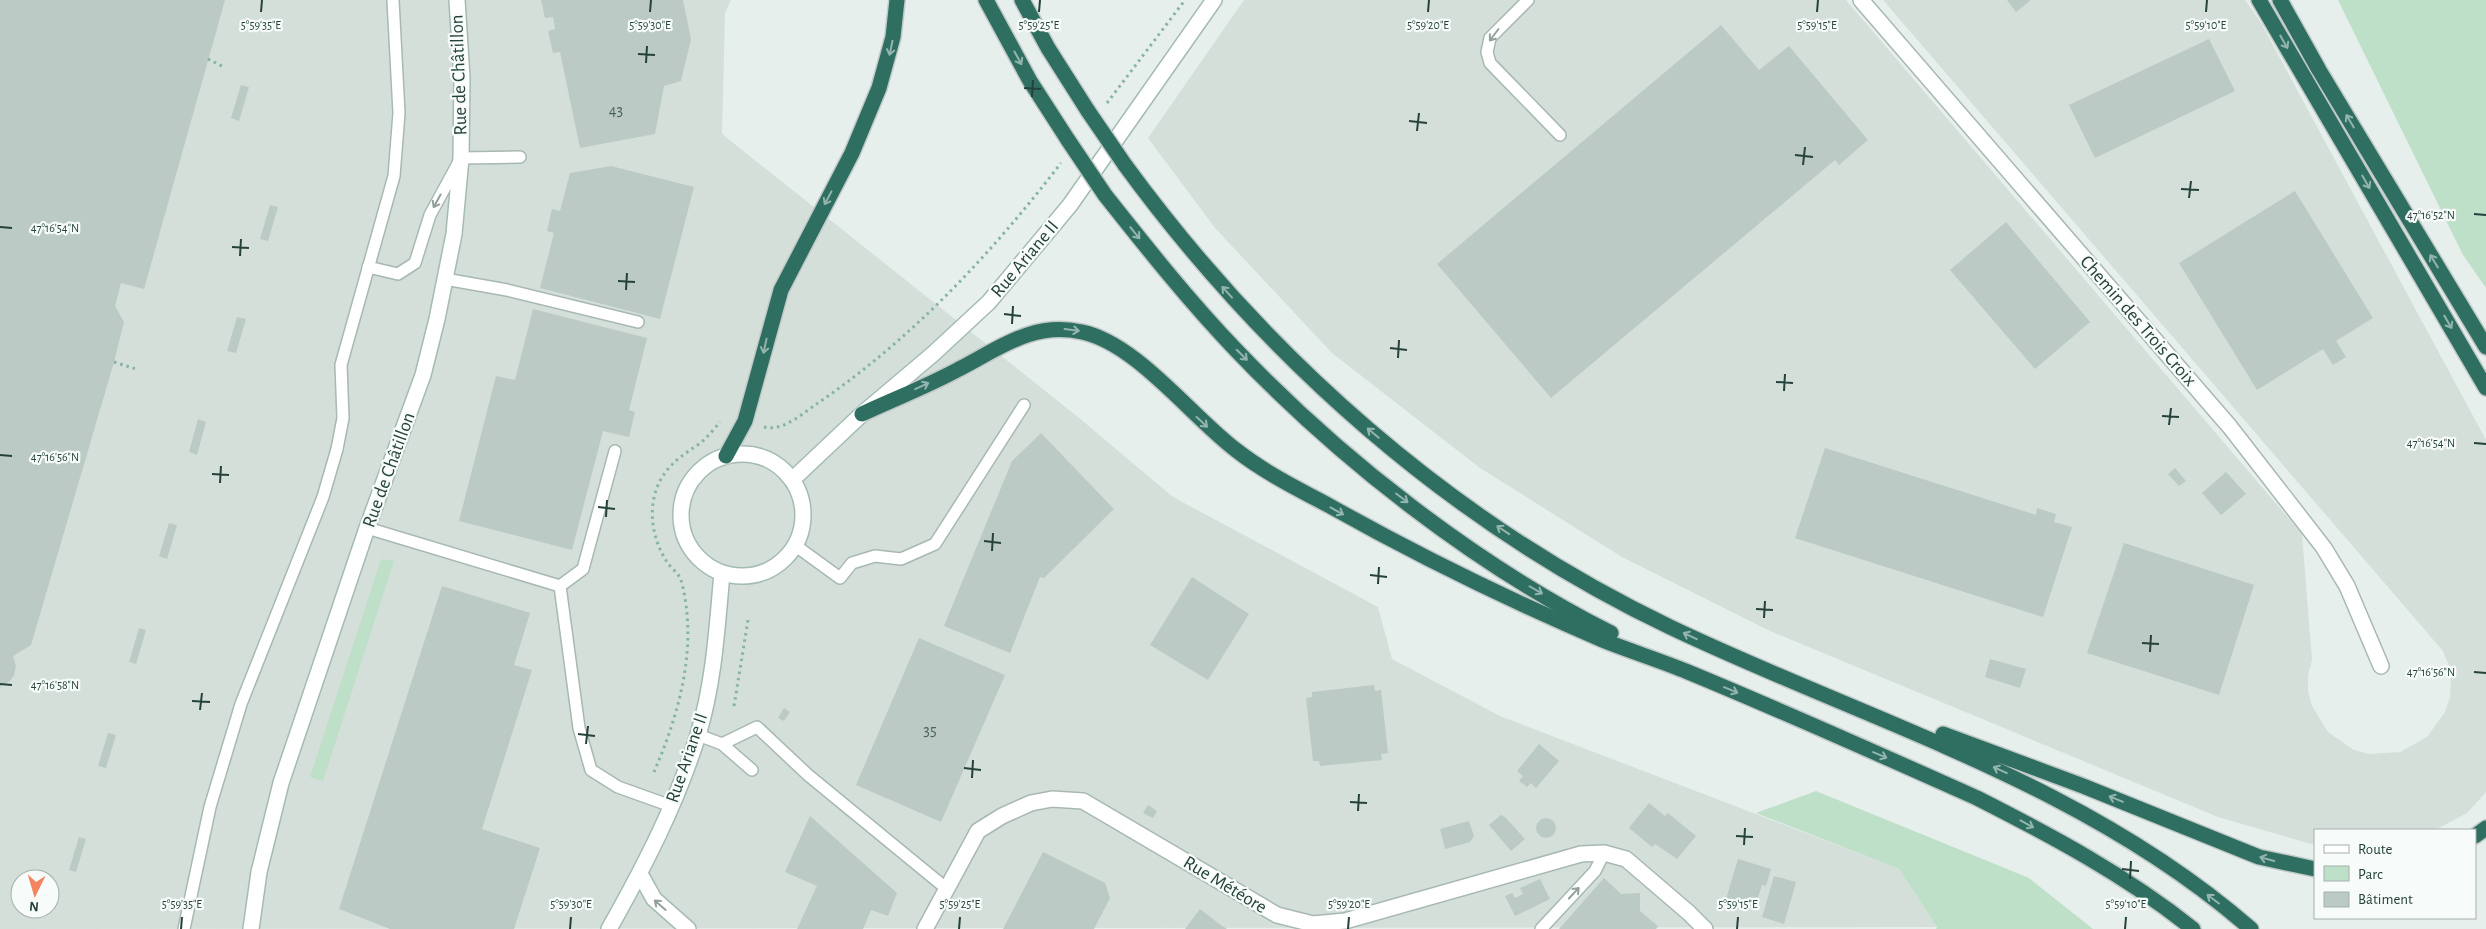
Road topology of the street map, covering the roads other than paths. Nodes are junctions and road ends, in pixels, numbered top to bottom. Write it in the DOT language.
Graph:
graph roads {
  1 [pos="393,0"];
  2 [pos="457,0"];
  3 [pos="897,0"];
  4 [pos="986,0"];
  5 [pos="1022,0"];
  6 [pos="1214,0"];
  7 [pos="1528,0"];
  8 [pos="1861,0"];
  9 [pos="2259,0"];
  10 [pos="2280,0"];
  11 [pos="1560,135"];
  12 [pos="520,157"];
  13 [pos="461,158"];
  14 [pos="368,267"];
  15 [pos="445,279"];
  16 [pos="638,322"];
  17 [pos="2486,347"];
  18 [pos="2486,388"];
  19 [pos="1024,405"];
  20 [pos="862,414"];
  21 [pos="615,451"];
  22 [pos="726,456"];
  23 [pos="792,480"];
  24 [pos="367,528"];
  25 [pos="796,546"];
  26 [pos="722,573"];
  27 [pos="560,586"];
  28 [pos="2381,666"];
  29 [pos="1686,671"];
  30 [pos="1799,683"];
  31 [pos="698,735"];
  32 [pos="722,744"];
  33 [pos="752,770"];
  34 [pos="672,806"];
  35 [pos="1604,853"];
  36 [pos="2314,869"];
  37 [pos="640,874"];
  38 [pos="947,889"];
  39 [pos="184,929"];
  40 [pos="251,929"];
  41 [pos="609,929"];
  42 [pos="688,929"];
  43 [pos="925,929"];
  44 [pos="1541,929"];
  45 [pos="1704,929"];
  46 [pos="2193,929"];
  47 [pos="2251,929"];
  1 -- 14 [label="lane"];
  2 -- 13 [label="street, Rue de Châtillon"];
  3 -- 22 [label="highway, one-way"];
  4 -- 29 [label="highway, one-way, bridge"];
  30 -- 5 [label="highway, one-way, bridge"];
  6 -- 20 [label="street, Rue Ariane II"];
  7 -- 11 [label="lane, one-way"];
  8 -- 28 [label="street, Chemin des Trois Croix"];
  9 -- 18 [label="highway, one-way"];
  17 -- 10 [label="highway, one-way"];
  12 -- 13 [label="lane"];
  13 -- 14 [label="lane, one-way"];
  13 -- 15 [label="street, Rue de Châtillon"];
  14 -- 39 [label="lane"];
  15 -- 16 [label="lane"];
  15 -- 24 [label="street, Rue de Châtillon"];
  19 -- 25 [label="lane"];
  20 -- 23 [label="street, Rue Ariane II"];
  20 -- 29 [label="highway, one-way"];
  21 -- 27 [label="lane"];
  22 -- 23 [label="street"];
  22 -- 26 [label="street"];
  23 -- 25 [label="street"];
  24 -- 27 [label="lane"];
  24 -- 40 [label="street, Rue de Châtillon"];
  25 -- 26 [label="street"];
  26 -- 31 [label="street, Rue Ariane II"];
  27 -- 34 [label="lane"];
  29 -- 46 [label="highway, one-way"];
  36 -- 30 [label="highway, one-way"];
  47 -- 30 [label="highway, one-way"];
  31 -- 32 [label="lane"];
  31 -- 34 [label="street, Rue Ariane II"];
  32 -- 33 [label="lane"];
  32 -- 38 [label="lane"];
  34 -- 37 [label="street, Rue Ariane II"];
  35 -- 38 [label="street, Rue Météore"];
  44 -- 35 [label="lane, one-way"];
  35 -- 45 [label="street, Rue Météore"];
  37 -- 41 [label="street, Rue Ariane II"];
  42 -- 37 [label="street, one-way"];
  38 -- 43 [label="street"];
}
